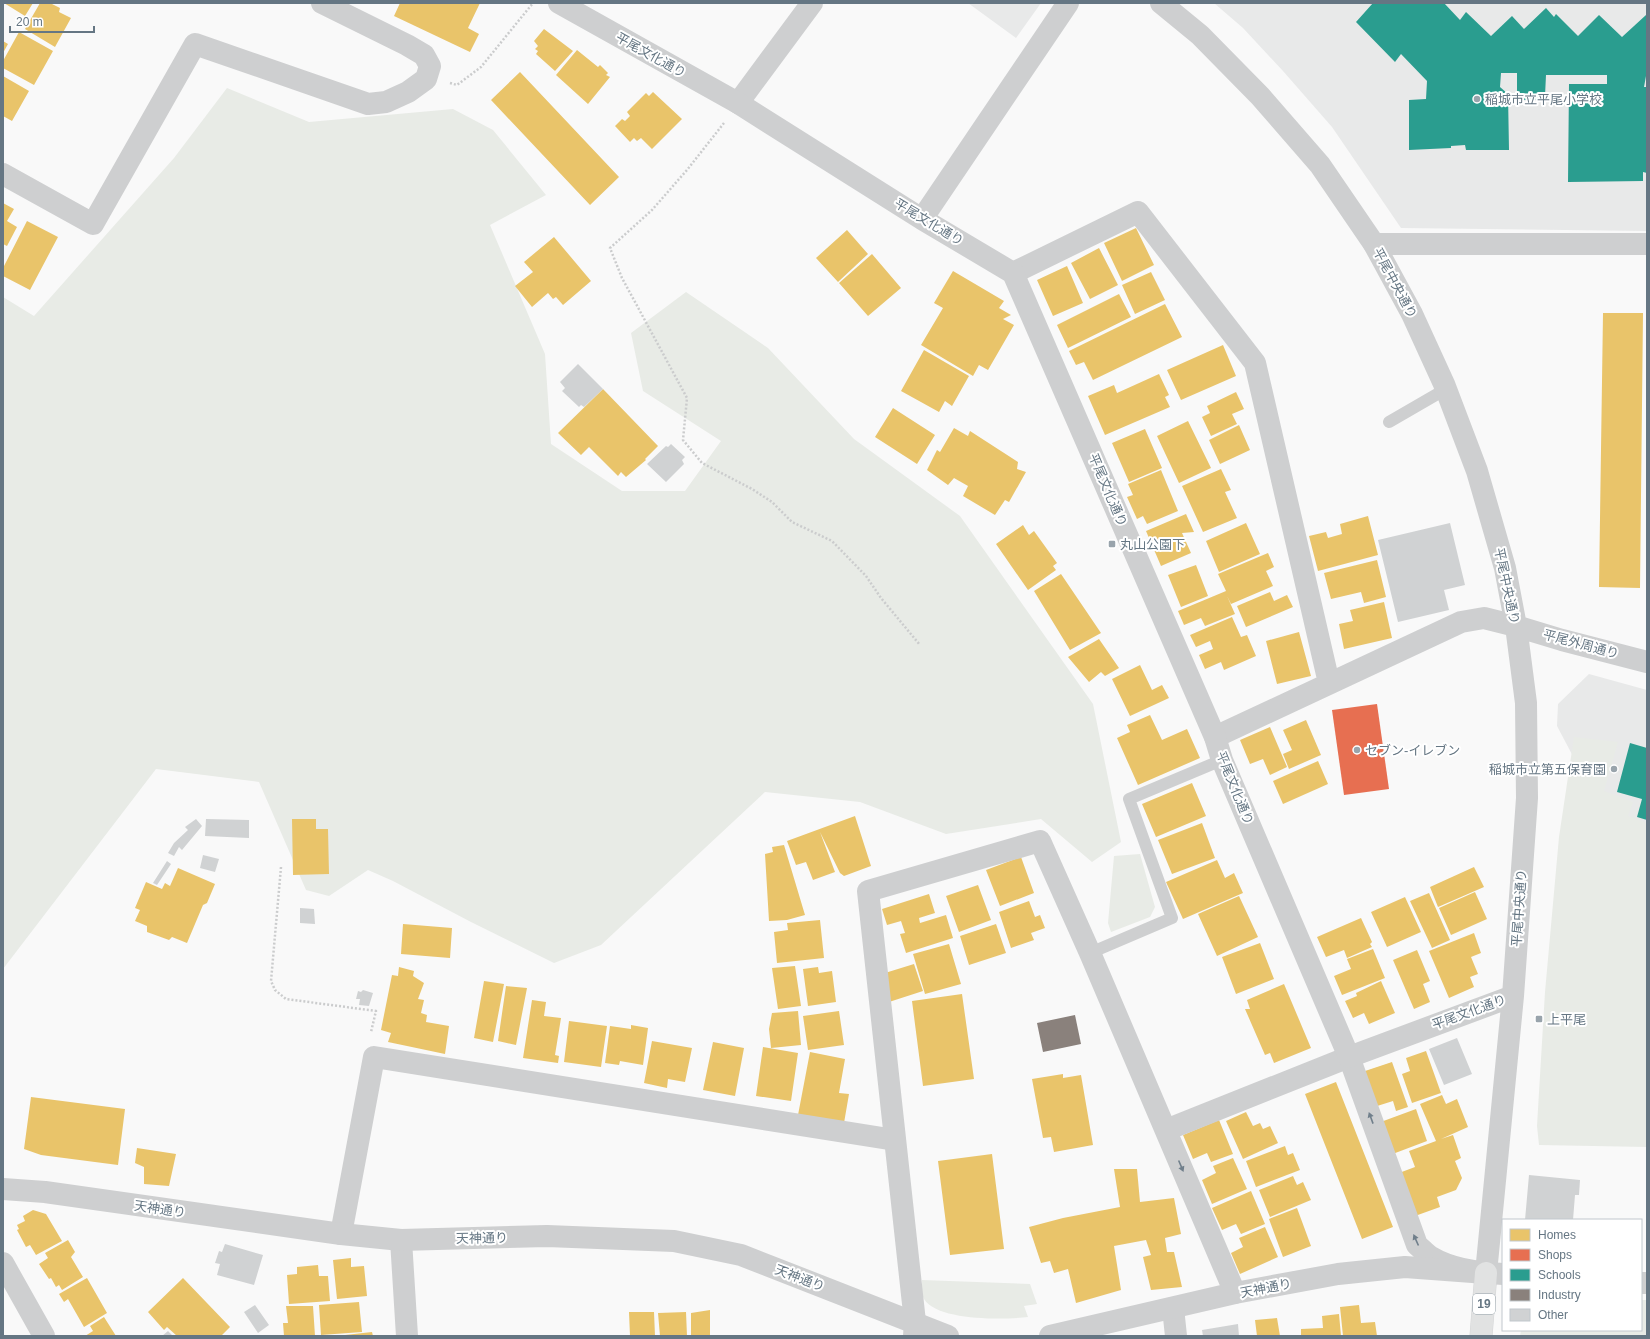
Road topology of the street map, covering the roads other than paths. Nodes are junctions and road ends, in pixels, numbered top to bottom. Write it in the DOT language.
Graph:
graph roads {
  1 [pos="322,3"];
  2 [pos="559,3"];
  3 [pos="812,3"];
  4 [pos="1068,3"];
  5 [pos="1162,3"];
  6 [pos="738,103"];
  7 [pos="3,174"];
  8 [pos="922,219"];
  9 [pos="1374,244"];
  10 [pos="1647,244"];
  11 [pos="1013,273"];
  12 [pos="1446,389"];
  13 [pos="1389,422"];
  14 [pos="1516,626"];
  15 [pos="1647,662"];
  16 [pos="1329,683"];
  17 [pos="1215,737"];
  18 [pos="1222,760"];
  19 [pos="1090,953"];
  20 [pos="1513,996"];
  21 [pos="1349,1057"];
  22 [pos="1166,1130"];
  23 [pos="895,1140"];
  24 [pos="3,1188"];
  25 [pos="341,1234"];
  26 [pos="401,1240"];
  27 [pos="3,1263"];
  28 [pos="1495,1274"];
  29 [pos="1235,1293"];
  30 [pos="1173,1308"];
  31 [pos="914,1329"];
  32 [pos="44,1336"];
  33 [pos="407,1336"];
  34 [pos="948,1336"];
  35 [pos="1050,1336"];
  36 [pos="1176,1336"];
  37 [pos="1481,1336"];
  1 -- 7 [label="street"];
  2 -- 6 [label="street, 平尾文化通り"];
  3 -- 6 [label="street"];
  4 -- 8 [label="street"];
  5 -- 9 [label="street, 平尾中央通り"];
  6 -- 8 [label="street, 平尾文化通り"];
  8 -- 11 [label="street, 平尾文化通り"];
  9 -- 10 [label="street"];
  9 -- 12 [label="street, 平尾中央通り"];
  11 -- 16 [label="street"];
  11 -- 17 [label="street, 平尾文化通り"];
  12 -- 13 [label="lane"];
  12 -- 14 [label="street, 平尾中央通り"];
  14 -- 15 [label="street, 平尾外周通り"];
  14 -- 16 [label="street, 平尾外周通り"];
  14 -- 20 [label="street, 平尾中央通り"];
  16 -- 17 [label="street, 平尾外周通り"];
  17 -- 18 [label="street, 平尾文化通り"];
  18 -- 19 [label="lane"];
  18 -- 21 [label="street, 平尾文化通り"];
  19 -- 22 [label="street"];
  19 -- 23 [label="street"];
  20 -- 21 [label="street, 平尾文化通り"];
  20 -- 28 [label="street, 平尾中央通り"];
  21 -- 22 [label="street"];
  28 -- 21 [label="street, one-way"];
  22 -- 29 [label="street, one-way"];
  23 -- 25 [label="street"];
  23 -- 31 [label="street"];
  24 -- 25 [label="street, 天神通り"];
  25 -- 26 [label="street, 天神通り"];
  26 -- 31 [label="street, 天神通り"];
  26 -- 33 [label="street"];
  27 -- 32 [label="street"];
  28 -- 29 [label="street, 天神通り"];
  28 -- 37 [label="main road, 19"];
  29 -- 30 [label="street, 天神通り"];
  30 -- 35 [label="street, 天神通り"];
  30 -- 36 [label="street"];
  31 -- 34 [label="street, 天神通り"];
}
